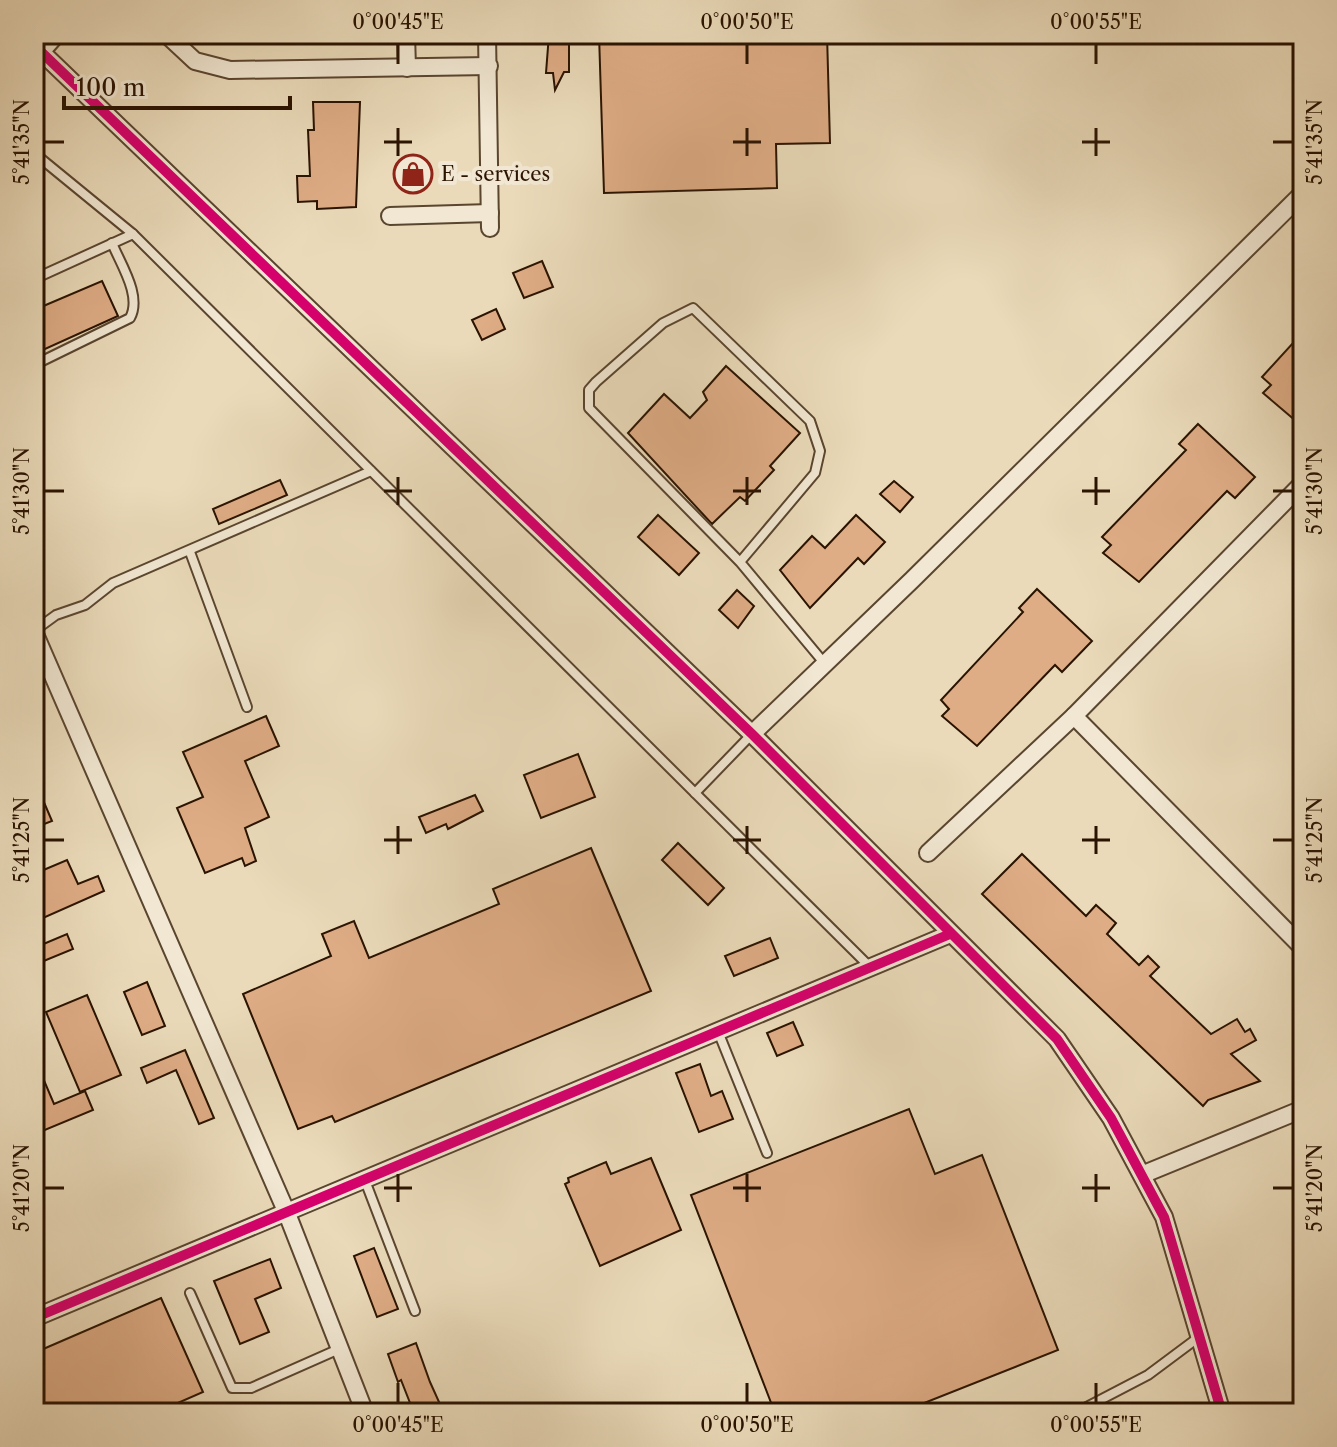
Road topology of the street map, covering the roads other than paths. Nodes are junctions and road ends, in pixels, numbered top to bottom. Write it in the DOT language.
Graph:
graph roads {
  1 [pos="57,34"];
  2 [pos="166,34"];
  3 [pos="406,34"];
  4 [pos="487,34"];
  5 [pos="38,48"];
  6 [pos="489,66"];
  7 [pos="407,68"];
  8 [pos="34,153"];
  9 [pos="1303,193"];
  10 [pos="390,216"];
  11 [pos="133,234"];
  12 [pos="112,243"];
  13 [pos="34,279"];
  14 [pos="34,365"];
  15 [pos="371,471"];
  16 [pos="1303,483"];
  17 [pos="190,552"];
  18 [pos="740,562"];
  19 [pos="34,632"];
  20 [pos="825,664"];
  21 [pos="247,707"];
  22 [pos="1074,716"];
  23 [pos="752,734"];
  24 [pos="695,793"];
  25 [pos="928,853"];
  26 [pos="950,934"];
  27 [pos="1303,948"];
  28 [pos="868,965"];
  29 [pos="717,1029"];
  30 [pos="1303,1109"];
  31 [pos="767,1153"];
  32 [pos="1144,1174"];
  33 [pos="363,1177"];
  34 [pos="286,1211"];
  35 [pos="190,1293"];
  36 [pos="415,1311"];
  37 [pos="34,1318"];
  38 [pos="1199,1337"];
  39 [pos="340,1348"];
  40 [pos="365,1413"];
  41 [pos="1075,1413"];
  42 [pos="1222,1413"];
  1 -- 5 [label="street"];
  2 -- 7 [label="street"];
  3 -- 7 [label="street"];
  4 -- 6 [label="street"];
  5 -- 23 [label="street"];
  6 -- 7 [label="street"];
  6 -- 10 [label="street"];
  8 -- 11 [label="lane"];
  9 -- 20 [label="street"];
  11 -- 12 [label="lane"];
  11 -- 15 [label="lane"];
  12 -- 13 [label="lane"];
  12 -- 14 [label="lane"];
  15 -- 17 [label="lane"];
  15 -- 24 [label="lane"];
  16 -- 22 [label="street"];
  17 -- 19 [label="lane"];
  17 -- 21 [label="lane"];
  18 -- 18 [label="lane"];
  18 -- 20 [label="lane"];
  19 -- 34 [label="street"];
  20 -- 23 [label="street"];
  22 -- 25 [label="street"];
  22 -- 27 [label="street"];
  23 -- 24 [label="lane"];
  23 -- 26 [label="street"];
  24 -- 28 [label="lane"];
  26 -- 28 [label="street"];
  26 -- 32 [label="street"];
  28 -- 29 [label="street"];
  29 -- 31 [label="lane"];
  29 -- 33 [label="street"];
  30 -- 32 [label="street"];
  32 -- 38 [label="street"];
  33 -- 34 [label="street"];
  33 -- 36 [label="lane"];
  34 -- 37 [label="street"];
  34 -- 39 [label="street"];
  35 -- 39 [label="lane"];
  38 -- 41 [label="lane"];
  38 -- 42 [label="street"];
  39 -- 40 [label="street"];
}
